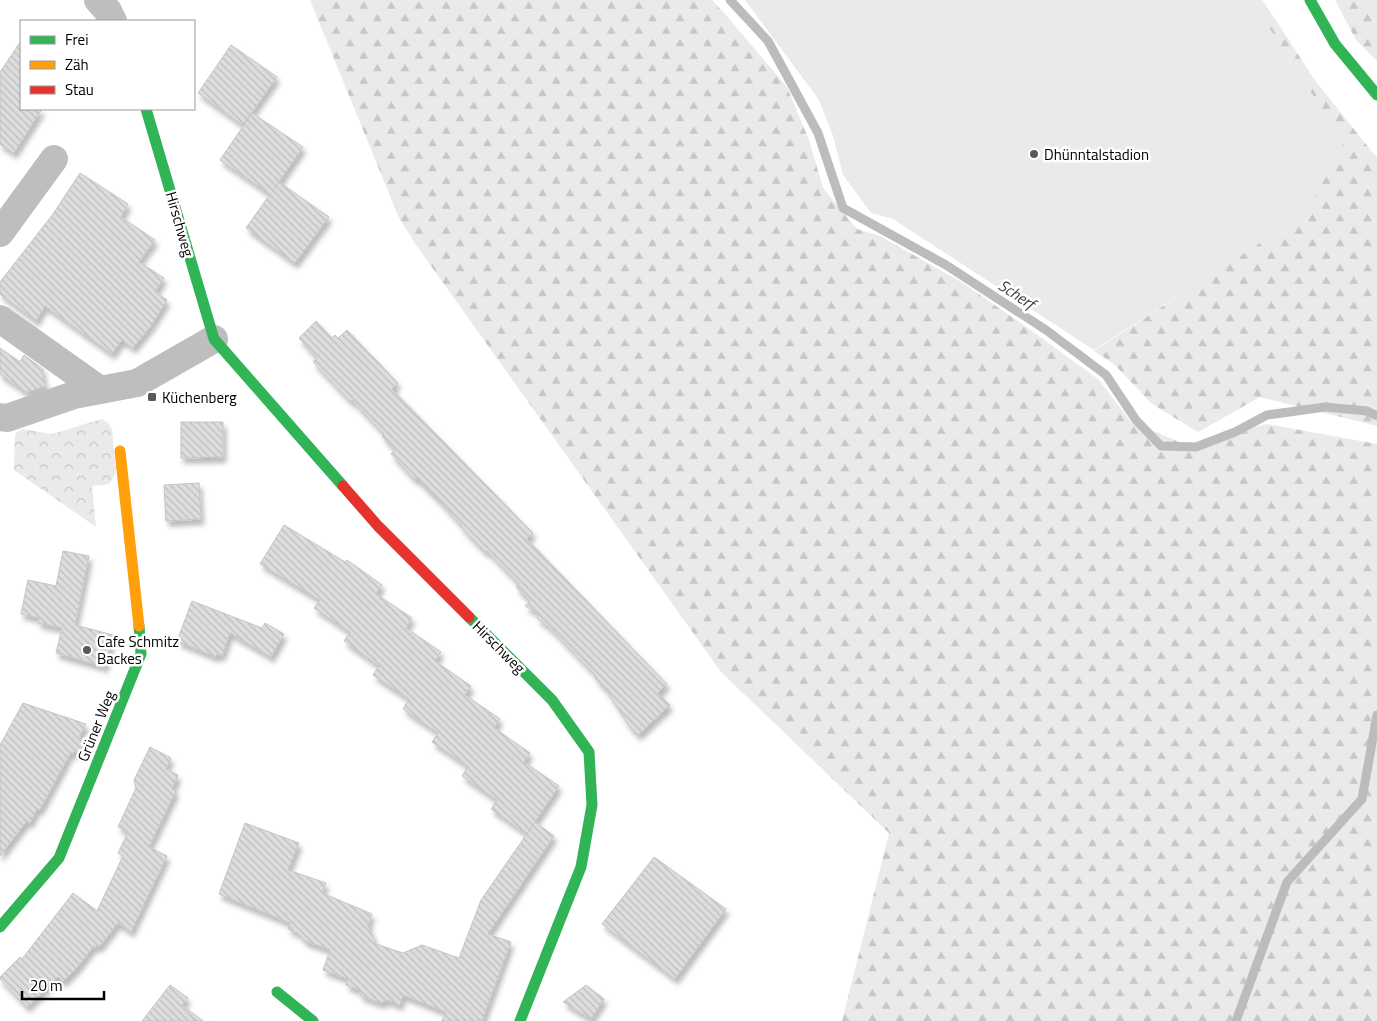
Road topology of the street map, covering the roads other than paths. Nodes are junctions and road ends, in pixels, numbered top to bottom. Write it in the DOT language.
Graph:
graph roads {
  1 [pos="98,0"];
  2 [pos="1310,0"];
  3 [pos="112,20"];
  4 [pos="1377,95"];
  5 [pos="146,110"];
  6 [pos="54,159"];
  7 [pos="0,233"];
  8 [pos="0,319"];
  9 [pos="214,339"];
  10 [pos="100,390"];
  11 [pos="0,416"];
  12 [pos="120,452"];
  13 [pos="0,927"];
  14 [pos="277,992"];
  15 [pos="313,1021"];
  16 [pos="520,1021"];
  1 -- 3 [label="street"];
  2 -- 4 [label="street"];
  5 -- 9 [label="street, Hirschweg"];
  6 -- 7 [label="street"];
  8 -- 10 [label="street"];
  9 -- 10 [label="street"];
  9 -- 16 [label="street, Hirschweg"];
  10 -- 11 [label="street"];
  12 -- 13 [label="street, Grüner Weg"];
  14 -- 15 [label="street"];
}
